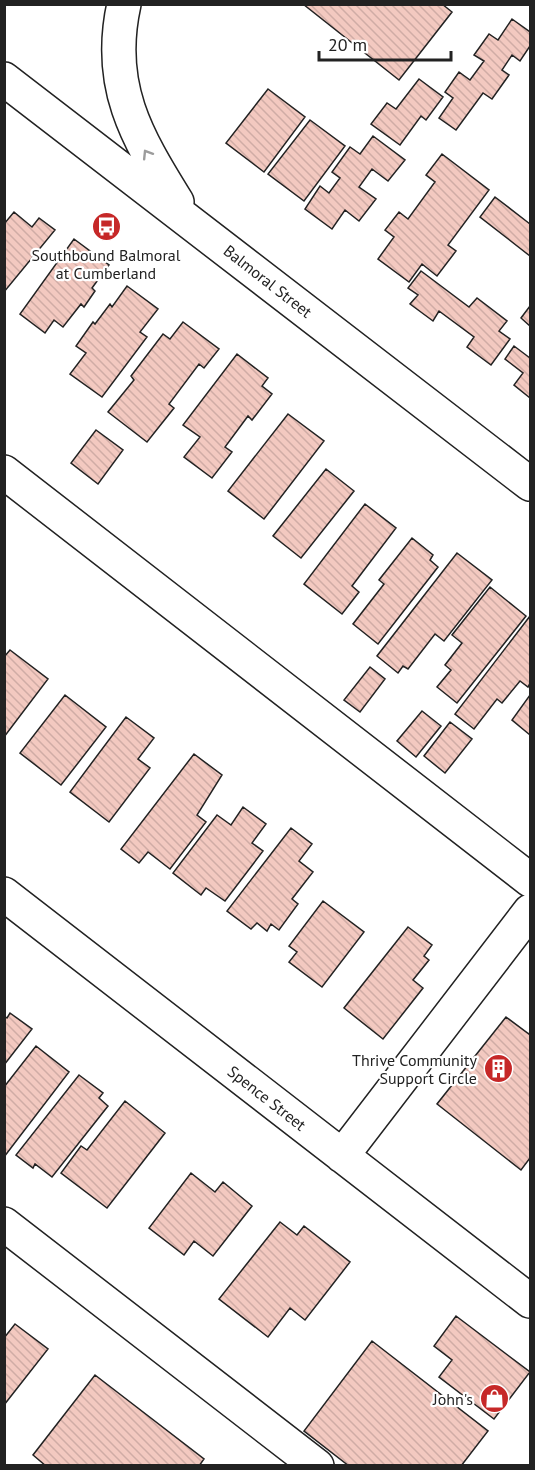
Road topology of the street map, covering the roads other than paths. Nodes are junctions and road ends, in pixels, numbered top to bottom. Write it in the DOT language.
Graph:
graph roads {
  1 [pos="124,4"];
  2 [pos="4,79"];
  3 [pos="190,221"];
  4 [pos="4,472"];
  5 [pos="531,484"];
  6 [pos="531,880"];
  7 [pos="4,894"];
  8 [pos="531,911"];
  9 [pos="342,1156"];
  10 [pos="4,1224"];
  11 [pos="531,1301"];
  12 [pos="317,1466"];
  3 -- 1 [label="main road, one-way"];
  2 -- 3 [label="main road, Balmoral Street"];
  3 -- 5 [label="main road, Balmoral Street"];
  4 -- 6 [label="main road"];
  7 -- 9 [label="main road, Spence Street"];
  8 -- 9 [label="main road"];
  9 -- 11 [label="main road, Spence Street"];
  10 -- 12 [label="main road"];
}
